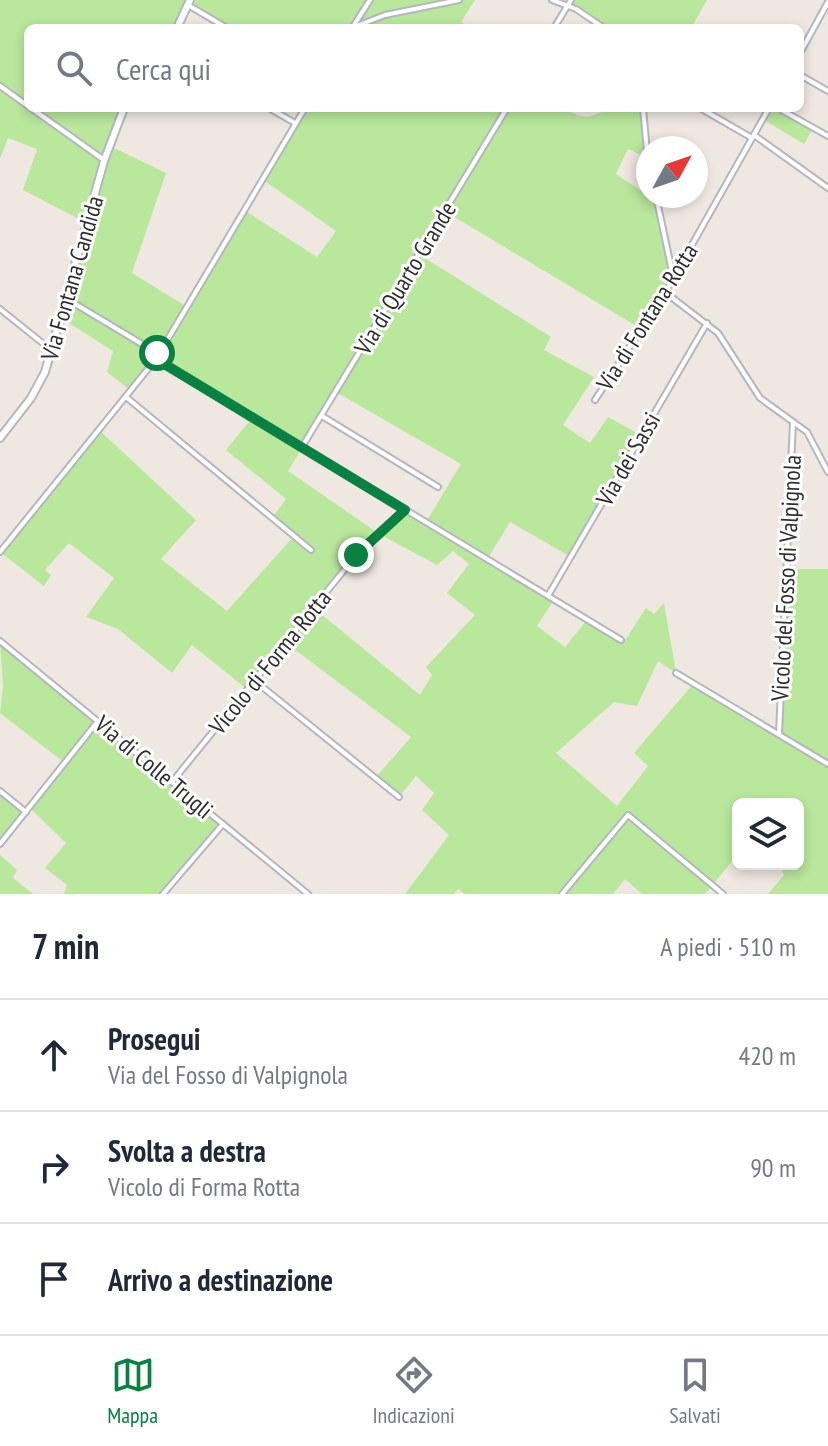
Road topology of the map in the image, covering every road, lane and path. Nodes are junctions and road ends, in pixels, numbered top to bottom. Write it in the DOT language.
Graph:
graph roads {
  1 [pos="370,0"];
  2 [pos="459,0"];
  3 [pos="552,0"];
  4 [pos="189,2"];
  5 [pos="569,2"];
  6 [pos="828,2"];
  7 [pos="179,24"];
  8 [pos="221,24"];
  9 [pos="355,24"];
  10 [pos="361,24"];
  11 [pos="556,24"];
  12 [pos="599,24"];
  13 [pos="804,46"];
  14 [pos="804,77"];
  15 [pos="0,86"];
  16 [pos="828,91"];
  17 [pos="24,103"];
  18 [pos="36,112"];
  19 [pos="122,112"];
  20 [pos="276,112"];
  21 [pos="303,112"];
  22 [pos="505,112"];
  23 [pos="643,112"];
  24 [pos="708,112"];
  25 [pos="767,112"];
  26 [pos="785,112"];
  27 [pos="296,124"];
  28 [pos="646,136"];
  29 [pos="753,136"];
  30 [pos="828,136"];
  31 [pos="104,161"];
  32 [pos="828,188"];
  33 [pos="658,208"];
  34 [pos="673,278"];
  35 [pos="666,291"];
  36 [pos="67,299"];
  37 [pos="0,309"];
  38 [pos="707,323"];
  39 [pos="52,350"];
  40 [pos="157,353"];
  41 [pos="156,359"];
  42 [pos="126,397"];
  43 [pos="595,400"];
  44 [pos="322,416"];
  45 [pos="793,422"];
  46 [pos="0,438"];
  47 [pos="302,447"];
  48 [pos="828,472"];
  49 [pos="438,487"];
  50 [pos="405,510"];
  51 [pos="311,550"];
  52 [pos="0,552"];
  53 [pos="549,594"];
  54 [pos="621,640"];
  55 [pos="0,641"];
  56 [pos="676,673"];
  57 [pos="255,681"];
  58 [pos="98,721"];
  59 [pos="779,734"];
  60 [pos="828,764"];
  61 [pos="172,782"];
  62 [pos="0,791"];
  63 [pos="399,797"];
  64 [pos="26,812"];
  65 [pos="223,824"];
  66 [pos="0,844"];
  67 [pos="163,894"];
  68 [pos="308,894"];
  69 [pos="562,894"];
  70 [pos="723,894"];
  1 -- 9 [label="street"];
  2 -- 10 [label="street"];
  3 -- 5 [label="street"];
  4 -- 7 [label="main road"];
  4 -- 8 [label="street"];
  5 -- 11 [label="street"];
  5 -- 12 [label="street"];
  6 -- 13 [label="street"];
  14 -- 16 [label="street"];
  15 -- 17 [label="street"];
  18 -- 31 [label="street"];
  19 -- 31 [label="main road, Via Fontana Candida"];
  20 -- 27 [label="street"];
  21 -- 27 [label="street"];
  22 -- 44 [label="street, Via di Quarto Grande"];
  23 -- 28 [label="street"];
  24 -- 29 [label="street"];
  25 -- 29 [label="street, Via di Fontana Rotta"];
  26 -- 30 [label="street"];
  27 -- 40 [label="street"];
  29 -- 32 [label="street"];
  29 -- 34 [label="street, Via di Fontana Rotta"];
  31 -- 36 [label="main road, Via Fontana Candida"];
  33 -- 34 [label="street"];
  34 -- 35 [label="street, Via di Fontana Rotta"];
  35 -- 38 [label="street"];
  35 -- 43 [label="street, Via di Fontana Rotta"];
  36 -- 39 [label="main road, Via Fontana Candida"];
  36 -- 40 [label="street"];
  37 -- 39 [label="street"];
  38 -- 45 [label="street"];
  38 -- 53 [label="street, Via dei Sassi"];
  39 -- 46 [label="main road, Via Fontana Candida"];
  40 -- 41 [label="street"];
  41 -- 42 [label="street"];
  41 -- 47 [label="street"];
  42 -- 51 [label="street"];
  42 -- 52 [label="street"];
  44 -- 47 [label="street, Via di Quarto Grande"];
  44 -- 49 [label="street"];
  45 -- 48 [label="street"];
  45 -- 59 [label="street, Vicolo del Fosso di Valpignola"];
  47 -- 50 [label="street"];
  50 -- 53 [label="street"];
  50 -- 57 [label="street, Vicolo di Forma Rotta"];
  53 -- 54 [label="street"];
  55 -- 58 [label="street, Via di Colle Trugli"];
  56 -- 59 [label="street"];
  57 -- 61 [label="street, Vicolo di Forma Rotta"];
  57 -- 63 [label="street"];
  58 -- 61 [label="street, Via di Colle Trugli"];
  58 -- 64 [label="street"];
  59 -- 60 [label="street"];
  61 -- 65 [label="street, Via di Colle Trugli"];
  62 -- 64 [label="street"];
  64 -- 66 [label="street"];
  65 -- 67 [label="street"];
  65 -- 68 [label="street, Via di Colle Trugli"];
  69 -- 70 [label="street"];
}
